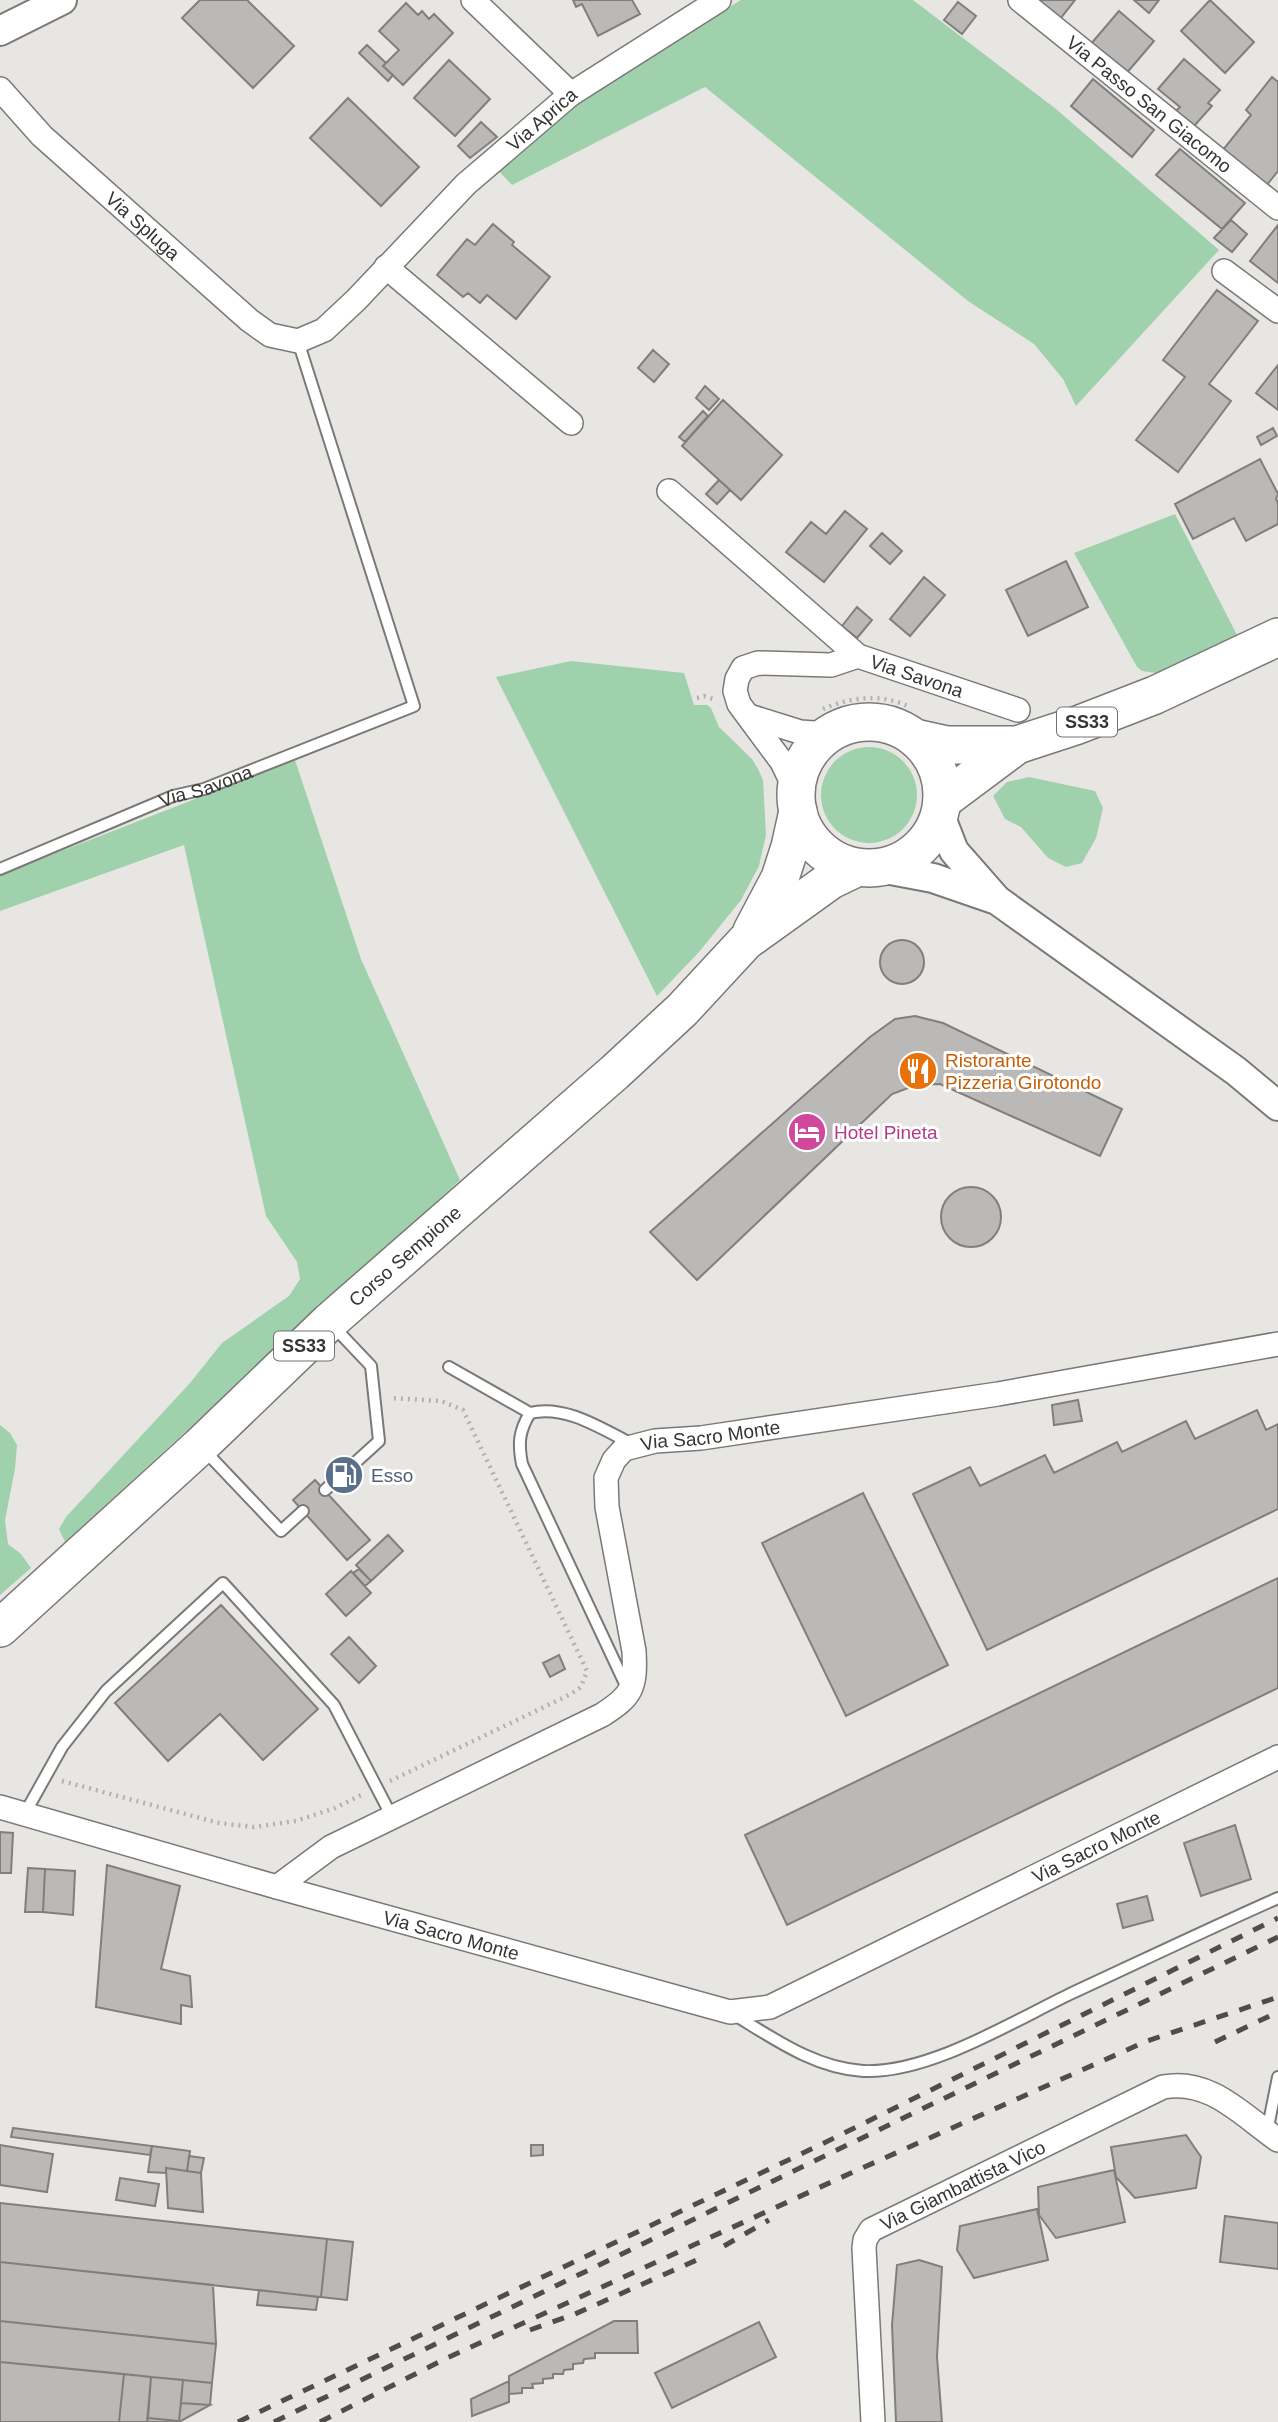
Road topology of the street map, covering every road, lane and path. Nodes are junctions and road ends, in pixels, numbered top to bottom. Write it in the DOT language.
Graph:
graph roads {
  1 [pos="62,0"];
  2 [pos="472,0"];
  3 [pos="719,0"];
  4 [pos="1020,0"];
  5 [pos="0,31"];
  6 [pos="0,89"];
  7 [pos="571,94"];
  8 [pos="1278,208"];
  9 [pos="386,267"];
  10 [pos="1224,271"];
  11 [pos="1278,311"];
  12 [pos="298,341"];
  13 [pos="571,423"];
  14 [pos="670,491"];
  15 [pos="1278,637"];
  16 [pos="858,656"];
  17 [pos="697,698"];
  18 [pos="716,702"];
  19 [pos="749,716"];
  20 [pos="1017,727"];
  21 [pos="829,734"];
  22 [pos="915,738"];
  23 [pos="797,801"];
  24 [pos="941,808"];
  25 [pos="868,868"];
  26 [pos="0,869"];
  27 [pos="997,900"];
  28 [pos="746,941"];
  29 [pos="1278,1106"];
  30 [pos="329,1322"];
  31 [pos="1278,1344"];
  32 [pos="449,1367"];
  33 [pos="374,1396"];
  34 [pos="530,1413"];
  35 [pos="635,1445"];
  36 [pos="200,1446"];
  37 [pos="325,1490"];
  38 [pos="303,1511"];
  39 [pos="0,1628"];
  40 [pos="629,1693"];
  41 [pos="1278,1757"];
  42 [pos="44,1776"];
  43 [pos="377,1788"];
  44 [pos="0,1807"];
  45 [pos="24,1815"];
  46 [pos="392,1817"];
  47 [pos="277,1887"];
  48 [pos="1278,1898"];
  49 [pos="730,2012"];
  50 [pos="1278,2077"];
  51 [pos="1272,2136"];
  52 [pos="873,2422"];
  1 -- 5 [label="street"];
  2 -- 7 [label="street"];
  3 -- 7 [label="street, Via Aprica"];
  4 -- 8 [label="street, Via Passo San Giacomo"];
  6 -- 12 [label="street, Via Spluga"];
  7 -- 9 [label="street, Via Aprica"];
  9 -- 12 [label="street"];
  9 -- 13 [label="street"];
  10 -- 11 [label="street"];
  12 -- 26 [label="lane, Via Savona"];
  14 -- 16 [label="street, Via Savona"];
  15 -- 20 [label="main road, SS33"];
  16 -- 19 [label="street"];
  16 -- 20 [label="street, Via Savona"];
  17 -- 18 [label="path"];
  19 -- 21 [label="street"];
  19 -- 23 [label="street"];
  20 -- 22 [label="main road, SS33"];
  20 -- 24 [label="main road, SS33"];
  21 -- 22 [label="main road"];
  21 -- 23 [label="main road"];
  22 -- 24 [label="main road"];
  23 -- 25 [label="main road"];
  23 -- 28 [label="main road, Corso Sempione / SS33"];
  24 -- 25 [label="main road"];
  24 -- 27 [label="street"];
  25 -- 27 [label="street"];
  25 -- 28 [label="main road, Corso Sempione / SS33"];
  27 -- 29 [label="street"];
  28 -- 30 [label="main road, Corso Sempione / SS33"];
  30 -- 33 [label="lane"];
  30 -- 36 [label="main road, Corso Sempione / SS33"];
  31 -- 35 [label="street, Via Sacro Monte"];
  32 -- 34 [label="lane"];
  33 -- 37 [label="lane"];
  33 -- 43 [label="path"];
  34 -- 35 [label="lane"];
  34 -- 40 [label="lane"];
  35 -- 40 [label="street, Via Sacro Monte"];
  36 -- 38 [label="lane"];
  36 -- 39 [label="main road, Corso Sempione / SS33"];
  40 -- 46 [label="street"];
  41 -- 49 [label="street, Via Sacro Monte"];
  42 -- 43 [label="path"];
  42 -- 43 [label="lane"];
  42 -- 45 [label="lane"];
  43 -- 46 [label="lane"];
  44 -- 45 [label="street, Via Sacro Monte"];
  45 -- 47 [label="street, Via Sacro Monte"];
  46 -- 47 [label="street"];
  47 -- 49 [label="street, Via Sacro Monte"];
  48 -- 49 [label="lane"];
  50 -- 51 [label="lane"];
  51 -- 52 [label="street, Via Giambattista Vico"];
}
